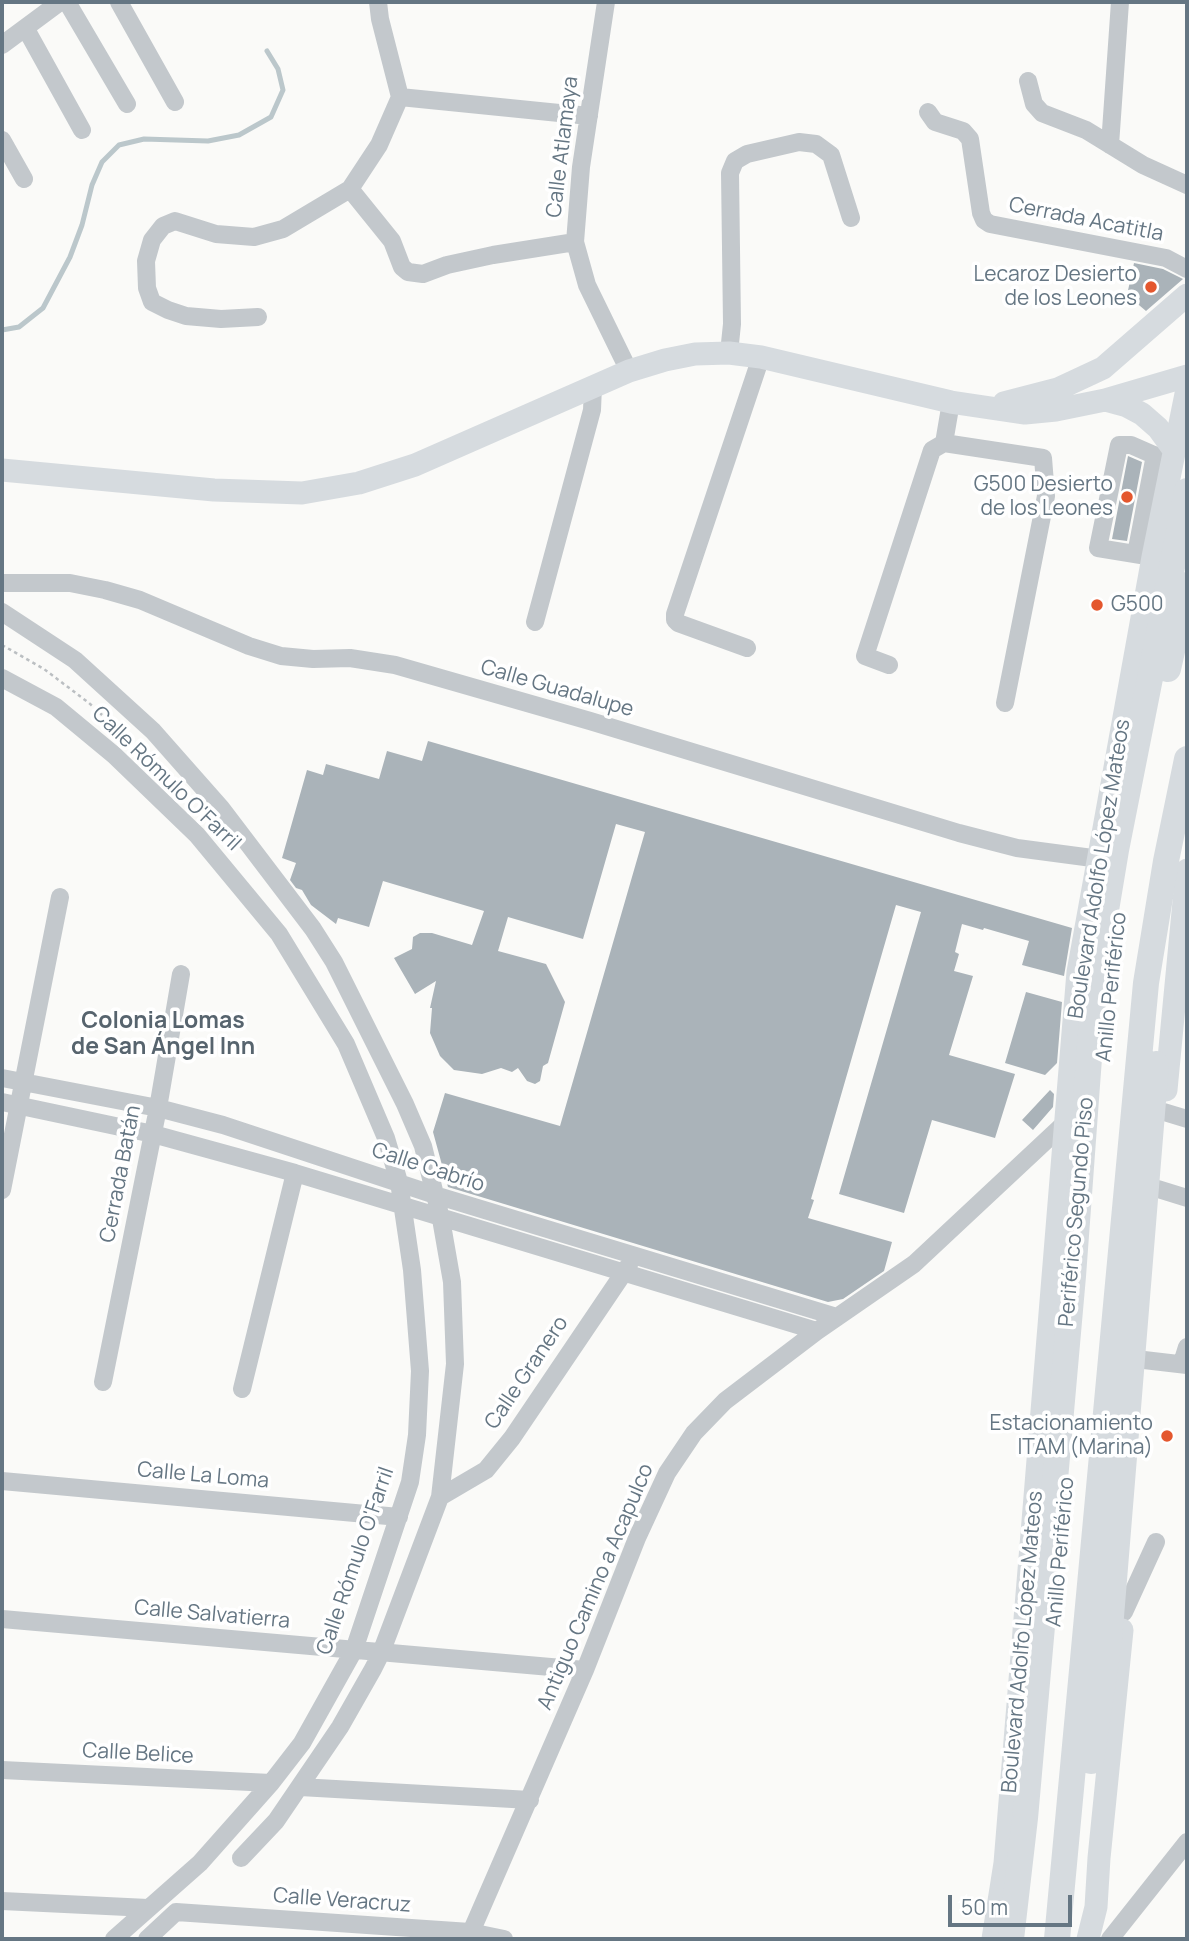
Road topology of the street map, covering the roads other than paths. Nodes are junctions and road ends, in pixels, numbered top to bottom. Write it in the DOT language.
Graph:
graph roads {
  1 [pos="60,2"];
  2 [pos="67,2"];
  3 [pos="119,2"];
  4 [pos="378,2"];
  5 [pos="606,2"];
  6 [pos="1120,2"];
  7 [pos="26,29"];
  8 [pos="2,45"];
  9 [pos="1028,81"];
  10 [pos="400,97"];
  11 [pos="175,102"];
  12 [pos="127,104"];
  13 [pos="928,112"];
  14 [pos="589,116"];
  15 [pos="82,130"];
  16 [pos="2,141"];
  17 [pos="1110,145"];
  18 [pos="24,179"];
  19 [pos="1187,185"];
  20 [pos="350,189"];
  21 [pos="851,218"];
  22 [pos="575,242"];
  23 [pos="1187,269"];
  24 [pos="1187,295"];
  25 [pos="258,317"];
  26 [pos="729,353"];
  27 [pos="761,357"];
  28 [pos="629,371"];
  29 [pos="1187,376"];
  30 [pos="593,386"];
  31 [pos="1187,389"];
  32 [pos="1105,400"];
  33 [pos="951,402"];
  34 [pos="989,406"];
  35 [pos="944,443"];
  36 [pos="1167,456"];
  37 [pos="2,470"];
  38 [pos="1187,491"];
  39 [pos="1144,556"];
  40 [pos="2,583"];
  41 [pos="1187,585"];
  42 [pos="2,612"];
  43 [pos="535,622"];
  44 [pos="747,648"];
  45 [pos="889,665"];
  46 [pos="2,678"];
  47 [pos="1005,703"];
  48 [pos="1187,759"];
  49 [pos="1132,803"];
  50 [pos="1187,826"];
  51 [pos="1129,848"];
  52 [pos="1100,859"];
  53 [pos="1187,870"];
  54 [pos="60,897"];
  55 [pos="181,974"];
  56 [pos="2,1078"];
  57 [pos="23,1082"];
  58 [pos="10,1104"];
  59 [pos="158,1108"];
  60 [pos="1164,1112"];
  61 [pos="1187,1119"];
  62 [pos="1066,1122"];
  63 [pos="153,1134"];
  64 [pos="295,1173"];
  65 [pos="400,1182"];
  66 [pos="1158,1189"];
  67 [pos="2,1190"];
  68 [pos="436,1195"];
  69 [pos="1187,1198"];
  70 [pos="403,1206"];
  71 [pos="441,1219"];
  72 [pos="1124,1222"];
  73 [pos="635,1256"];
  74 [pos="624,1273"];
  75 [pos="837,1317"];
  76 [pos="1080,1330"];
  77 [pos="817,1331"];
  78 [pos="1145,1350"];
  79 [pos="1185,1358"];
  80 [pos="103,1382"];
  81 [pos="242,1389"];
  82 [pos="1039,1445"];
  83 [pos="2,1481"];
  84 [pos="440,1496"];
  85 [pos="399,1517"];
  86 [pos="1156,1542"];
  87 [pos="1124,1612"];
  88 [pos="2,1619"];
  89 [pos="354,1650"];
  90 [pos="381,1653"];
  91 [pos="585,1670"];
  92 [pos="2,1770"];
  93 [pos="271,1783"];
  94 [pos="300,1787"];
  95 [pos="530,1800"];
  96 [pos="1187,1842"];
  97 [pos="241,1858"];
  98 [pos="2,1901"];
  99 [pos="1096,1907"];
  100 [pos="148,1908"];
  101 [pos="469,1936"];
  102 [pos="114,1939"];
  103 [pos="147,1939"];
  104 [pos="504,1939"];
  105 [pos="993,1939"];
  106 [pos="1012,1939"];
  107 [pos="1028,1939"];
  108 [pos="1057,1939"];
  109 [pos="1064,1939"];
  110 [pos="1088,1939"];
  111 [pos="1093,1939"];
  112 [pos="1110,1939"];
  1 -- 7 [label="street"];
  2 -- 12 [label="street"];
  3 -- 11 [label="street"];
  4 -- 10 [label="street"];
  5 -- 14 [label="street, Calle Atlamaya"];
  6 -- 17 [label="street"];
  7 -- 8 [label="street"];
  7 -- 15 [label="street"];
  9 -- 17 [label="street"];
  10 -- 14 [label="street"];
  10 -- 20 [label="street"];
  13 -- 23 [label="street, Cerrada Acatitla"];
  14 -- 22 [label="street, Calle Atlamaya"];
  16 -- 18 [label="street"];
  17 -- 19 [label="street"];
  20 -- 22 [label="street"];
  20 -- 25 [label="street"];
  21 -- 26 [label="street"];
  22 -- 28 [label="street, Calle Atlamaya"];
  24 -- 34 [label="main road"];
  26 -- 27 [label="main road"];
  26 -- 28 [label="main road"];
  27 -- 33 [label="main road"];
  27 -- 44 [label="street"];
  28 -- 30 [label="main road"];
  29 -- 32 [label="main road"];
  30 -- 37 [label="main road"];
  30 -- 43 [label="street"];
  31 -- 36 [label="main road, Boulevard Adolfo López Mateos"];
  32 -- 34 [label="main road"];
  32 -- 36 [label="main road"];
  33 -- 34 [label="main road"];
  33 -- 35 [label="street"];
  35 -- 45 [label="street"];
  35 -- 47 [label="street"];
  36 -- 39 [label="main road, Boulevard Adolfo López Mateos"];
  36 -- 39 [label="street"];
  38 -- 106 [label="highway, Periférico Segundo Piso"];
  39 -- 52 [label="main road, Boulevard Adolfo López Mateos"];
  40 -- 52 [label="street, Calle Guadalupe"];
  41 -- 51 [label="highway, Anillo Periférico"];
  42 -- 68 [label="street"];
  46 -- 65 [label="street, Calle Rómulo O'Farril"];
  48 -- 72 [label="highway, Anillo Periférico"];
  49 -- 51 [label="highway"];
  50 -- 109 [label="highway"];
  51 -- 76 [label="highway, Anillo Periférico"];
  52 -- 62 [label="main road, Boulevard Adolfo López Mateos"];
  53 -- 60 [label="main road"];
  54 -- 57 [label="street"];
  55 -- 59 [label="street, Cerrada Batán"];
  56 -- 57 [label="street, Calle Cabrío"];
  57 -- 58 [label="street"];
  57 -- 59 [label="street, Calle Cabrío"];
  58 -- 63 [label="street, Calle Cabrío"];
  58 -- 67 [label="street"];
  59 -- 63 [label="street, Cerrada Batán"];
  59 -- 65 [label="street, Calle Cabrío"];
  60 -- 61 [label="street"];
  60 -- 66 [label="main road"];
  62 -- 75 [label="street, Antiguo Camino a Acapulco"];
  62 -- 82 [label="main road, Boulevard Adolfo López Mateos"];
  63 -- 64 [label="street, Calle Cabrío"];
  63 -- 80 [label="street, Cerrada Batán"];
  64 -- 70 [label="street, Calle Cabrío"];
  64 -- 81 [label="street"];
  65 -- 68 [label="street, Calle Cabrío"];
  65 -- 70 [label="street, Calle Rómulo O'Farril"];
  66 -- 69 [label="street"];
  66 -- 78 [label="main road"];
  68 -- 71 [label="street"];
  68 -- 73 [label="street, Calle Cabrío"];
  70 -- 71 [label="street, Calle Cabrío"];
  70 -- 85 [label="street, Calle Rómulo O'Farril"];
  71 -- 74 [label="street, Calle Cabrío"];
  71 -- 84 [label="street"];
  72 -- 78 [label="highway"];
  72 -- 108 [label="highway, Anillo Periférico"];
  73 -- 74 [label="street, Calle Granero"];
  73 -- 75 [label="street, Calle Cabrío"];
  74 -- 77 [label="street, Calle Cabrío"];
  74 -- 84 [label="street, Calle Granero"];
  75 -- 77 [label="street, Antiguo Camino a Acapulco"];
  76 -- 82 [label="highway"];
  76 -- 107 [label="highway, Anillo Periférico"];
  77 -- 91 [label="street, Antiguo Camino a Acapulco"];
  78 -- 79 [label="street"];
  78 -- 87 [label="main road"];
  82 -- 105 [label="main road, Boulevard Adolfo López Mateos"];
  83 -- 85 [label="street, Calle La Loma"];
  84 -- 90 [label="street"];
  85 -- 89 [label="street, Calle Rómulo O'Farril"];
  86 -- 87 [label="street"];
  87 -- 99 [label="main road"];
  88 -- 89 [label="street, Calle Salvatierra"];
  89 -- 90 [label="street, Calle Salvatierra"];
  89 -- 93 [label="street, Calle Rómulo O'Farril"];
  90 -- 91 [label="street, Calle Salvatierra"];
  90 -- 94 [label="street"];
  91 -- 95 [label="street, Antiguo Camino a Acapulco"];
  92 -- 93 [label="street, Calle Belice"];
  93 -- 100 [label="street, Calle Rómulo O'Farril"];
  94 -- 95 [label="street"];
  94 -- 97 [label="street"];
  95 -- 101 [label="street, Antiguo Camino a Acapulco"];
  96 -- 112 [label="street"];
  98 -- 100 [label="street"];
  99 -- 110 [label="main road"];
  99 -- 111 [label="main road"];
  100 -- 102 [label="street, Calle Rómulo O'Farril"];
  101 -- 103 [label="street, Calle Veracruz"];
  101 -- 104 [label="street, Calle Veracruz"];
}
